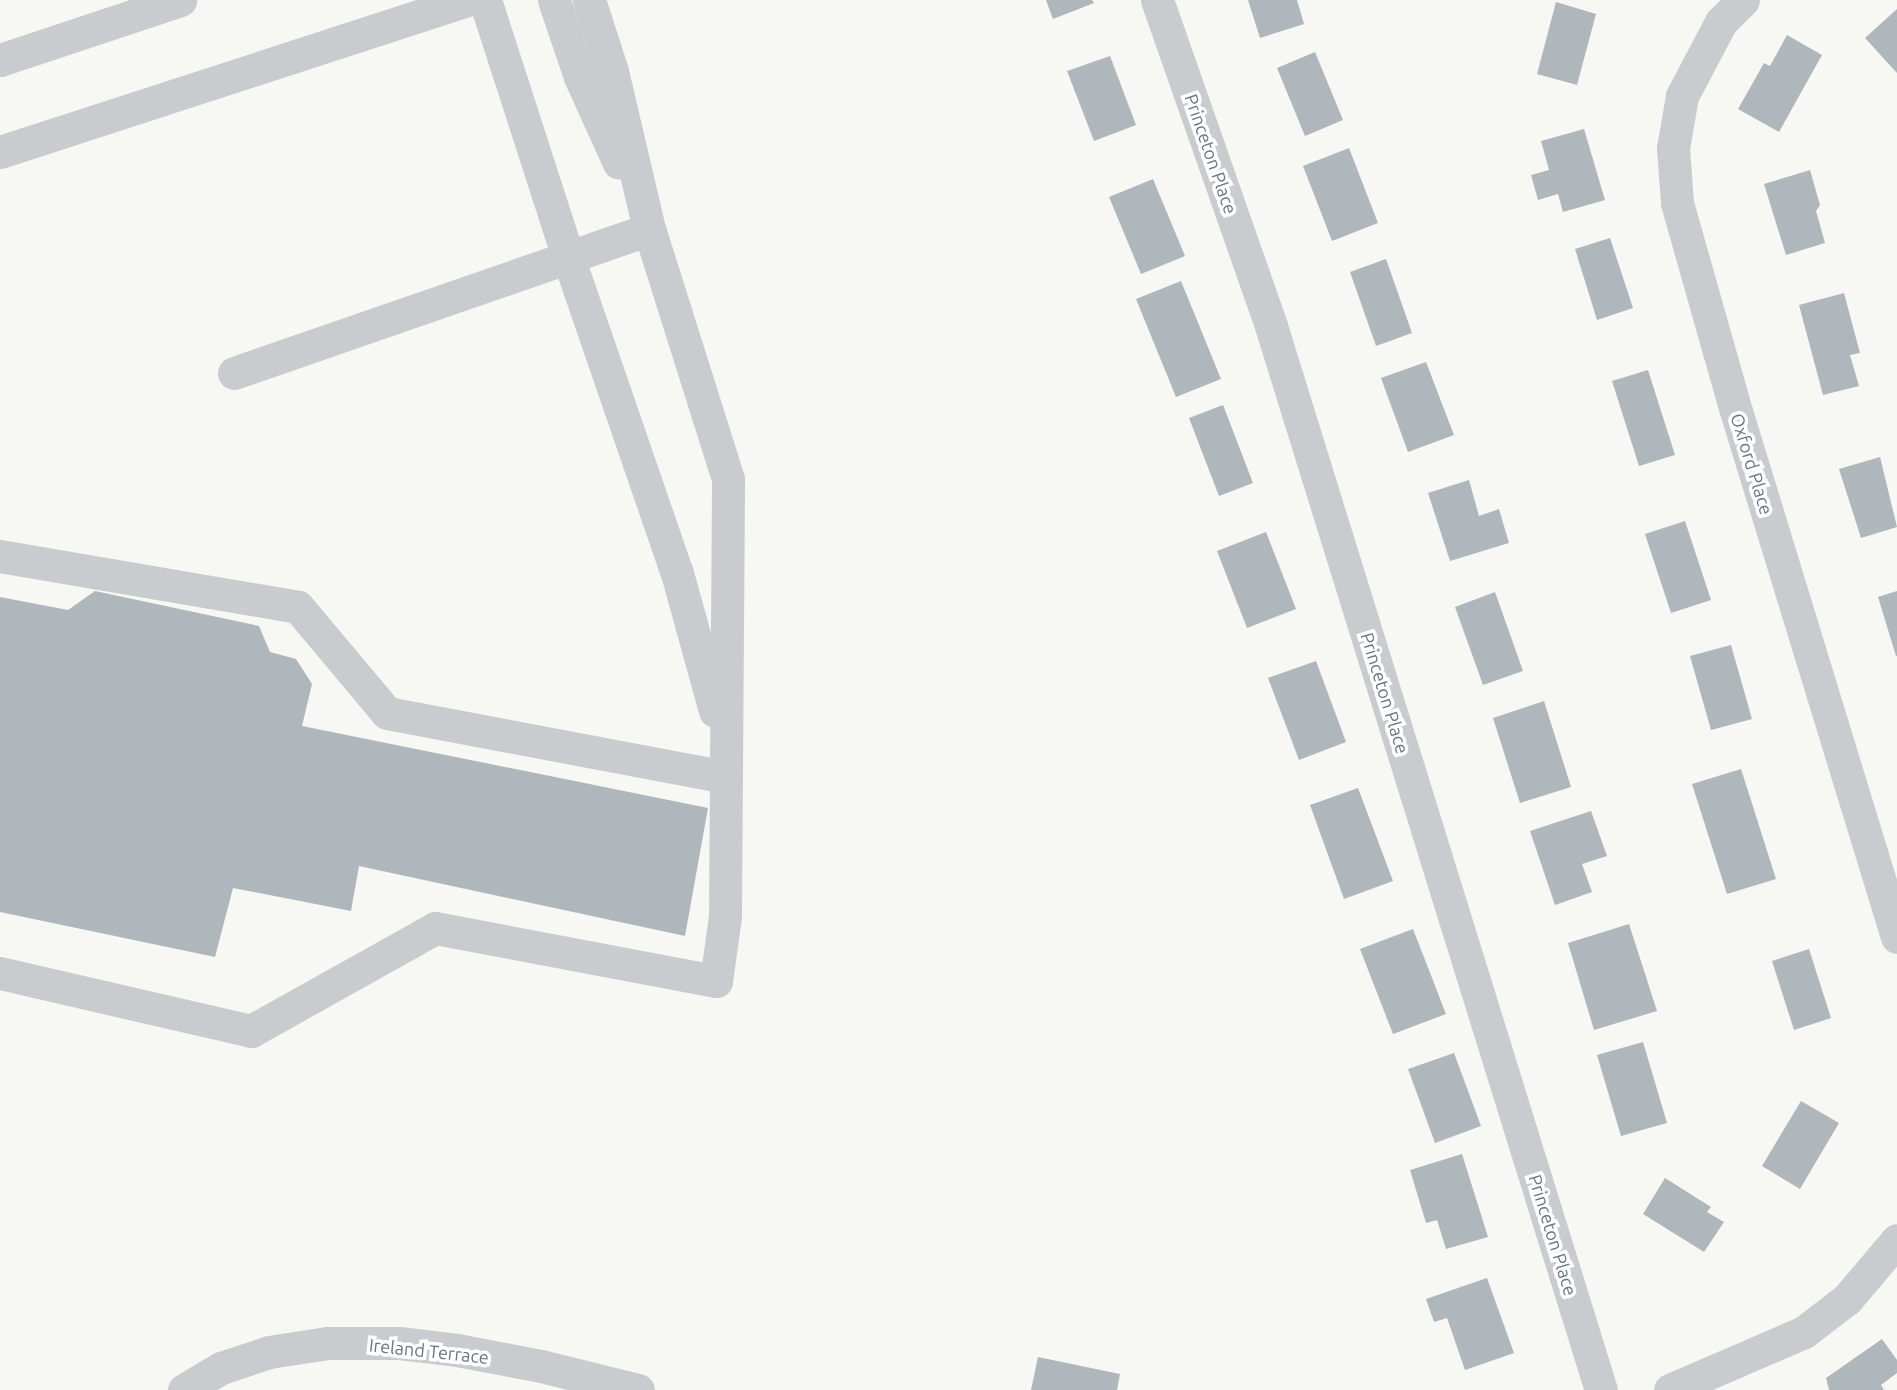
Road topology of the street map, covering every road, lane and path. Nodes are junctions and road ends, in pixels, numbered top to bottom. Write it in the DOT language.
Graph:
graph roads {
  1 [pos="180,0"];
  2 [pos="469,0"];
  3 [pos="485,0"];
  4 [pos="554,0"];
  5 [pos="589,0"];
  6 [pos="1157,0"];
  7 [pos="1743,0"];
  8 [pos="98,13"];
  9 [pos="0,60"];
  10 [pos="0,152"];
  11 [pos="649,229"];
  12 [pos="568,257"];
  13 [pos="234,373"];
  14 [pos="0,556"];
  15 [pos="726,764"];
  16 [pos="1897,937"];
  17 [pos="0,973"];
  18 [pos="1897,1240"];
  19 [pos="184,1390"];
  20 [pos="638,1390"];
  21 [pos="1601,1390"];
  22 [pos="1670,1390"];
  1 -- 8 [label="street"];
  2 -- 10 [label="street"];
  3 -- 12 [label="street"];
  4 -- 11 [label="street"];
  5 -- 11 [label="street"];
  6 -- 21 [label="street, Princeton Place"];
  7 -- 16 [label="street, Oxford Place"];
  8 -- 9 [label="street"];
  11 -- 12 [label="street"];
  11 -- 15 [label="street"];
  12 -- 13 [label="street"];
  12 -- 15 [label="street"];
  14 -- 15 [label="street"];
  15 -- 17 [label="street"];
  18 -- 22 [label="street"];
  19 -- 20 [label="street, Ireland Terrace"];
}
